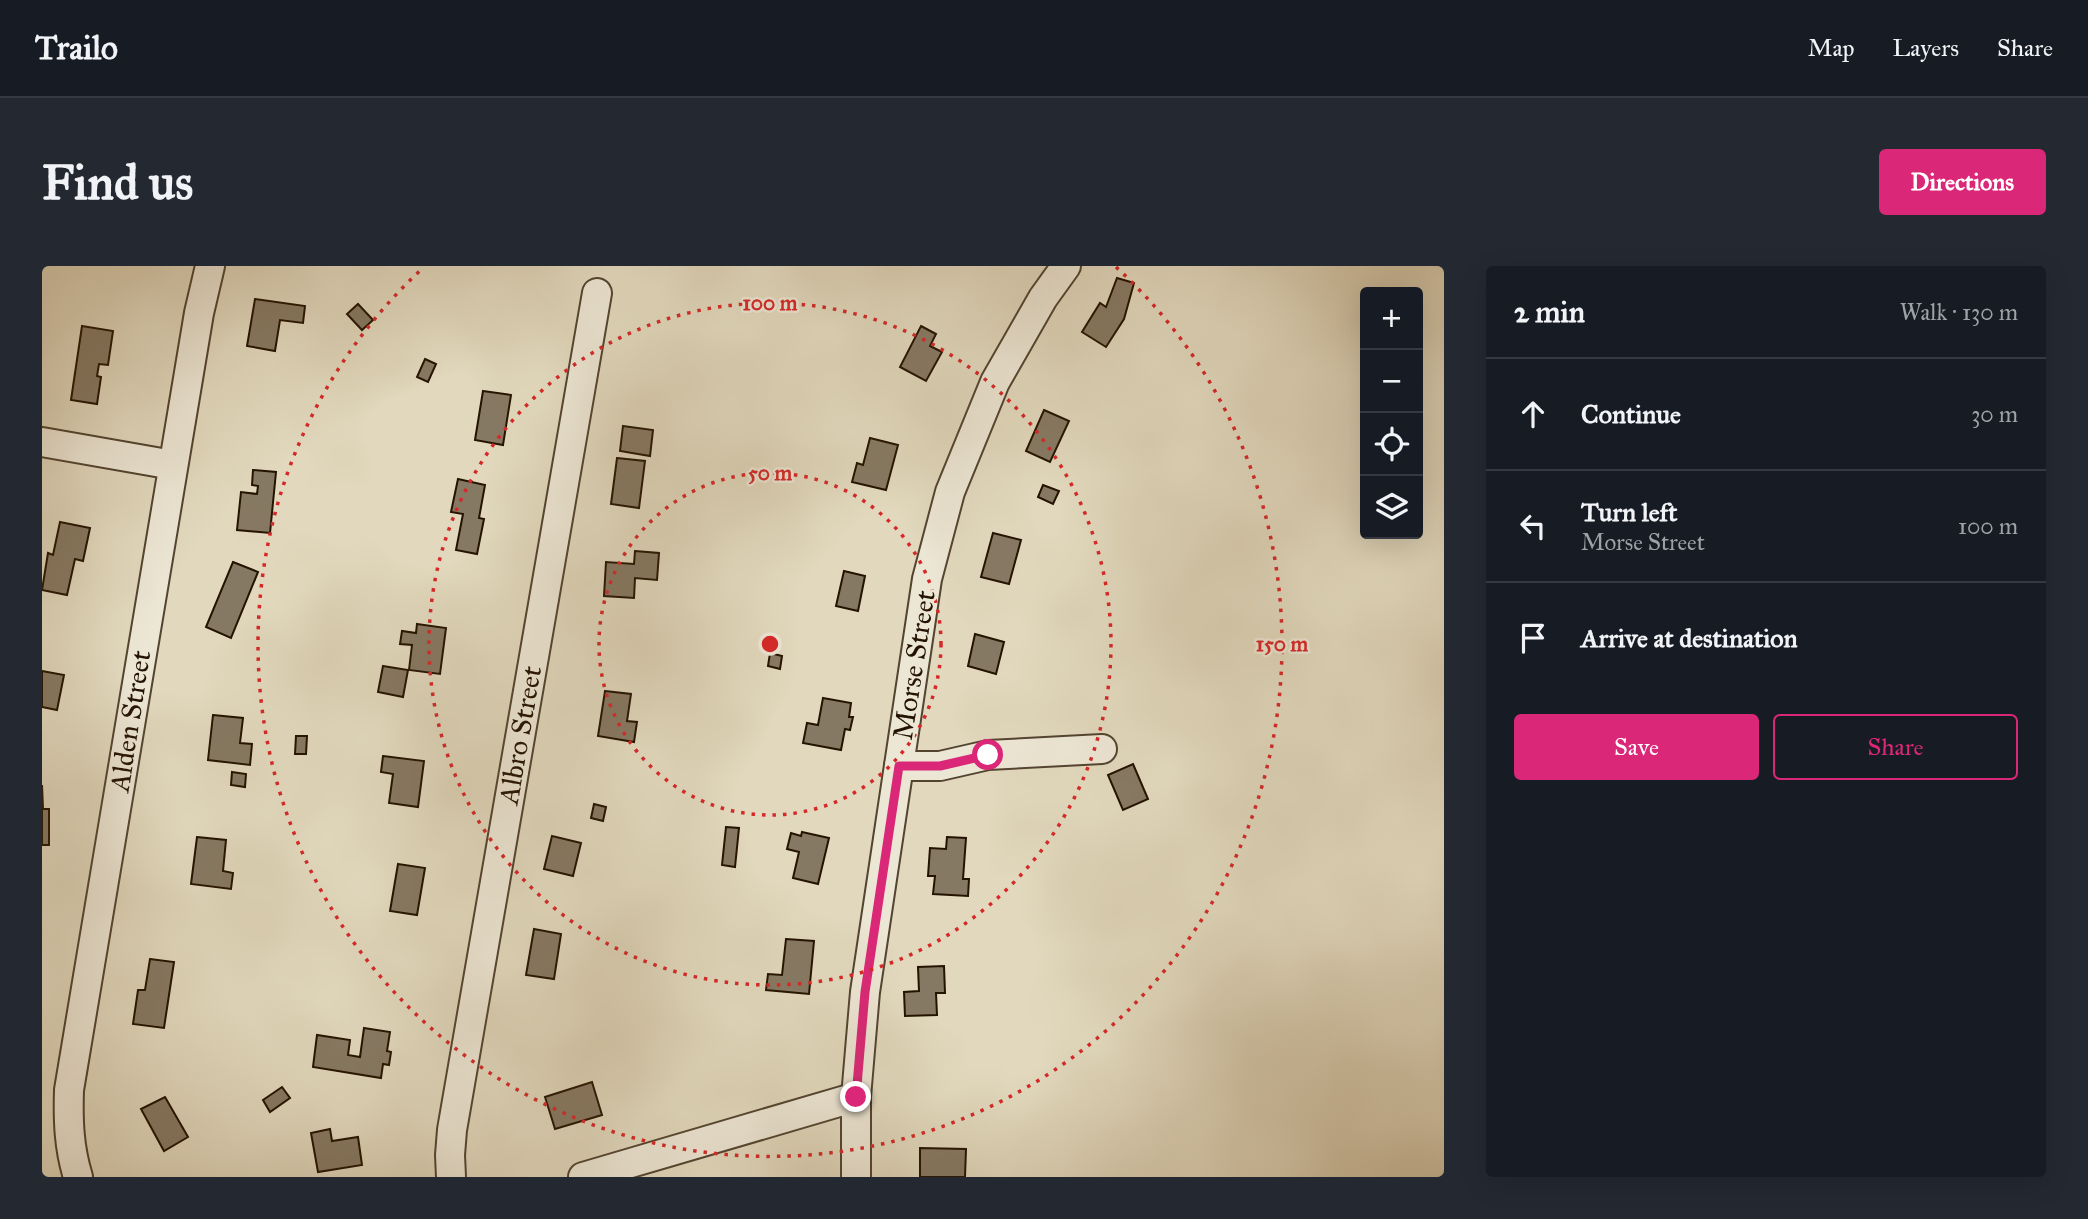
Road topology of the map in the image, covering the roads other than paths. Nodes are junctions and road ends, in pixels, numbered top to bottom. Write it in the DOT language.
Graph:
graph roads {
  1 [pos="210,266"];
  2 [pos="1066,266"];
  3 [pos="597,293"];
  4 [pos="42,442"];
  5 [pos="173,465"];
  6 [pos="1101,749"];
  7 [pos="899,766"];
  8 [pos="856,1097"];
  9 [pos="78,1177"];
  10 [pos="451,1177"];
  11 [pos="583,1177"];
  12 [pos="856,1177"];
  1 -- 5 [label="street, Alden Street"];
  2 -- 7 [label="street, Morse Street"];
  3 -- 10 [label="street, Albro Street"];
  4 -- 5 [label="street"];
  5 -- 9 [label="street, Alden Street"];
  6 -- 7 [label="street"];
  7 -- 8 [label="street, Morse Street"];
  8 -- 11 [label="street"];
  8 -- 12 [label="street, Morse Street"];
}
